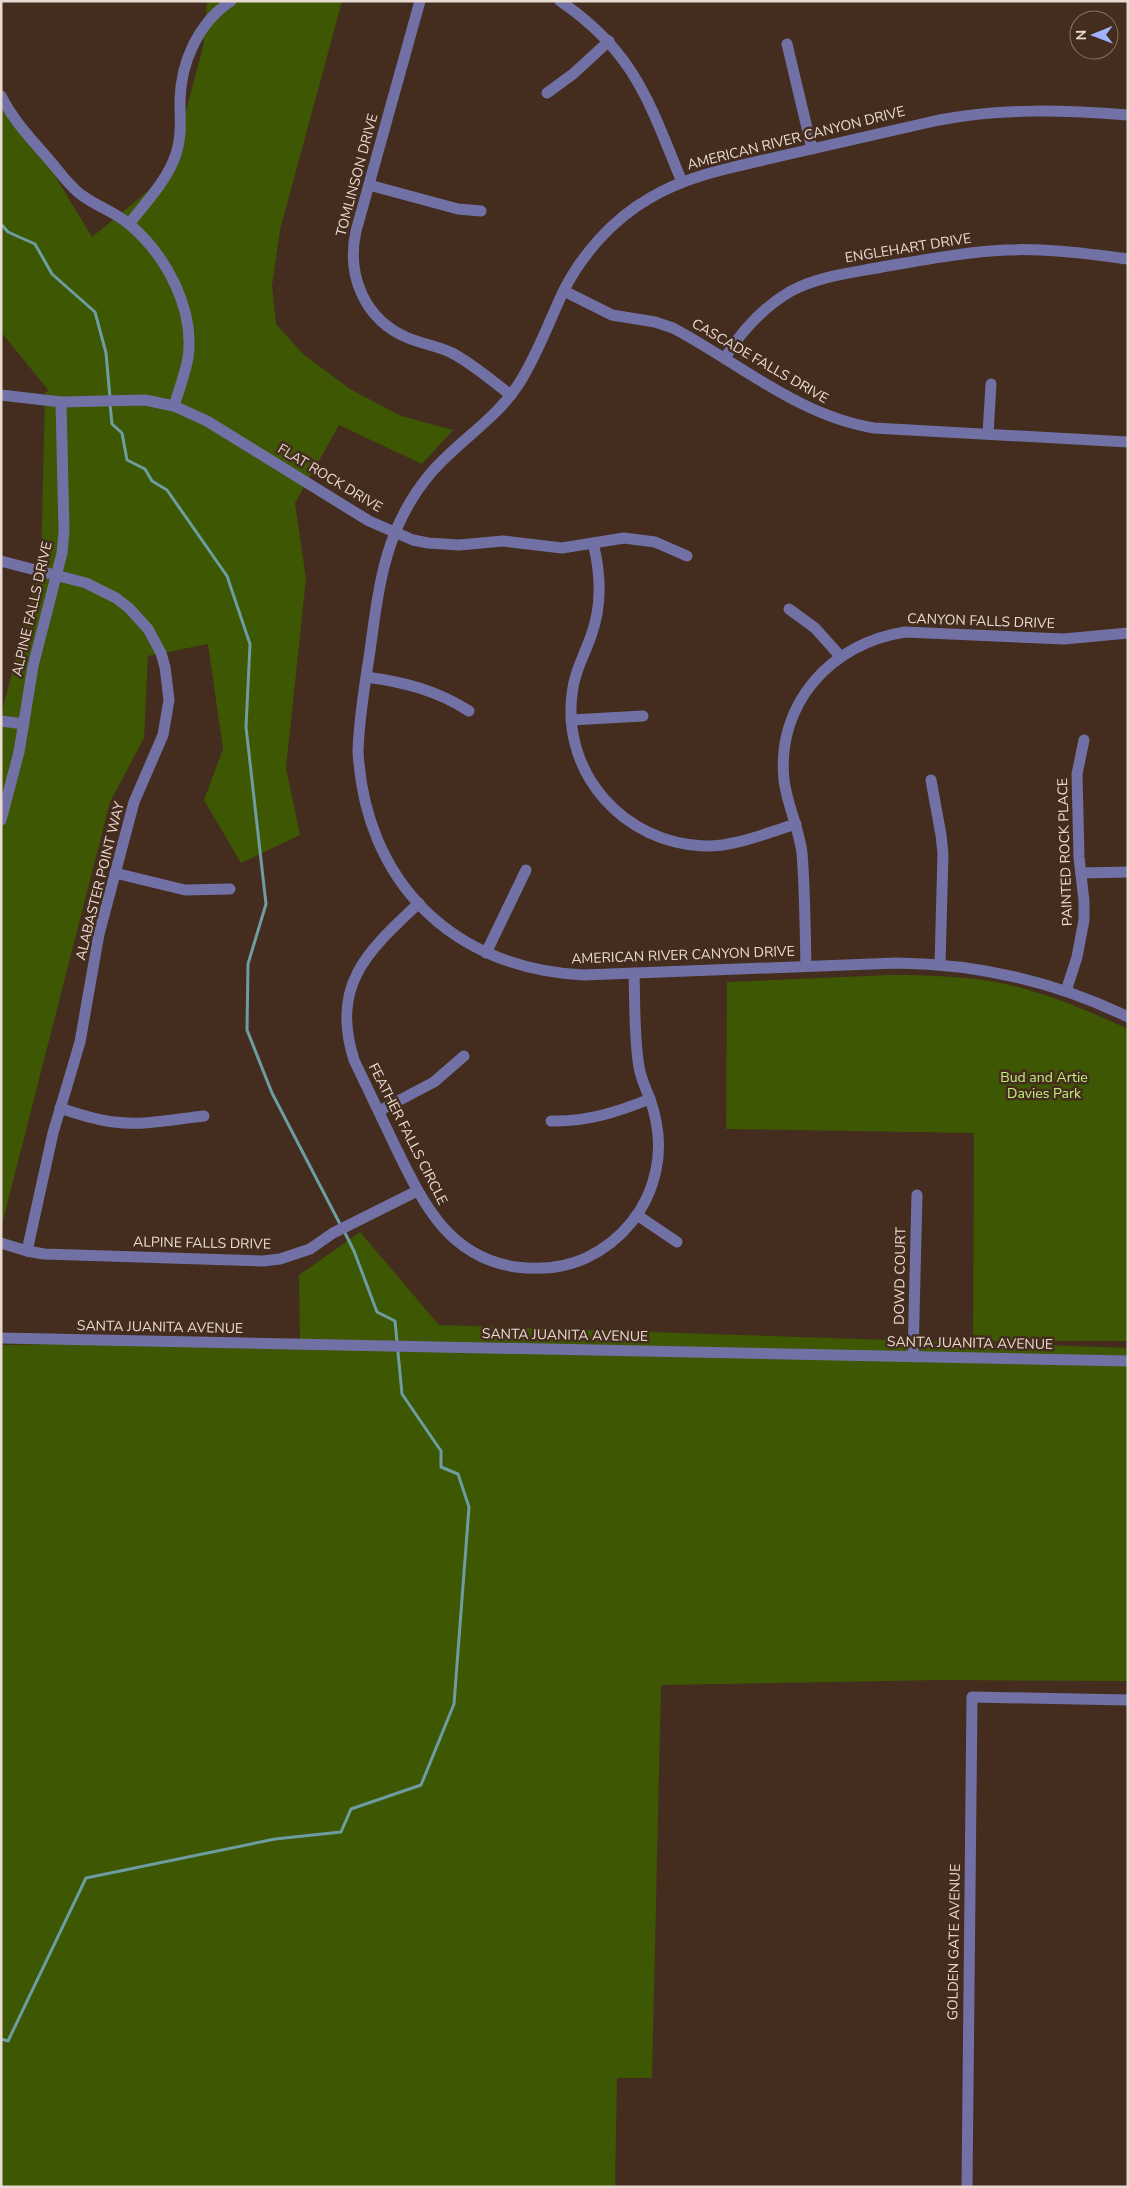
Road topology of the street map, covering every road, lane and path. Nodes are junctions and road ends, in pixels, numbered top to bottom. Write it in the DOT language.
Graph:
graph roads {
  1 [pos="420,1"];
  2 [pos="560,1"];
  3 [pos="223,3"];
  4 [pos="609,41"];
  5 [pos="788,44"];
  6 [pos="547,93"];
  7 [pos="1,96"];
  8 [pos="1128,116"];
  9 [pos="812,149"];
  10 [pos="682,182"];
  11 [pos="369,185"];
  12 [pos="481,211"];
  13 [pos="129,224"];
  14 [pos="1128,259"];
  15 [pos="564,291"];
  16 [pos="725,358"];
  17 [pos="991,384"];
  18 [pos="511,395"];
  19 [pos="1,396"];
  20 [pos="61,402"];
  21 [pos="174,406"];
  22 [pos="988,434"];
  23 [pos="1128,438"];
  24 [pos="1128,442"];
  25 [pos="394,532"];
  26 [pos="593,543"];
  27 [pos="687,556"];
  28 [pos="1,561"];
  29 [pos="57,576"];
  30 [pos="789,608"];
  31 [pos="1128,633"];
  32 [pos="840,656"];
  33 [pos="366,677"];
  34 [pos="469,712"];
  35 [pos="643,716"];
  36 [pos="571,720"];
  37 [pos="1,721"];
  38 [pos="24,724"];
  39 [pos="1084,740"];
  40 [pos="930,780"];
  41 [pos="1,820"];
  42 [pos="796,824"];
  43 [pos="526,870"];
  44 [pos="115,872"];
  45 [pos="1128,872"];
  46 [pos="1081,873"];
  47 [pos="230,889"];
  48 [pos="419,903"];
  49 [pos="486,953"];
  50 [pos="940,965"];
  51 [pos="806,966"];
  52 [pos="634,973"];
  53 [pos="1066,991"];
  54 [pos="1128,1017"];
  55 [pos="464,1056"];
  56 [pos="650,1099"];
  57 [pos="60,1108"];
  58 [pos="379,1111"];
  59 [pos="204,1116"];
  60 [pos="551,1121"];
  61 [pos="417,1191"];
  62 [pos="917,1195"];
  63 [pos="637,1215"];
  64 [pos="677,1242"];
  65 [pos="1,1243"];
  66 [pos="27,1251"];
  67 [pos="1,1338"];
  68 [pos="913,1357"];
  69 [pos="1128,1361"];
  70 [pos="1128,1700"];
  71 [pos="966,2187"];
  1 -- 11 [label="street, TOMLINSON DRIVE"];
  2 -- 4 [label="street"];
  3 -- 13 [label="street"];
  4 -- 6 [label="street"];
  4 -- 10 [label="street"];
  5 -- 9 [label="street"];
  7 -- 13 [label="street"];
  8 -- 9 [label="street, AMERICAN RIVER CANYON DRIVE"];
  9 -- 10 [label="street, AMERICAN RIVER CANYON DRIVE"];
  10 -- 15 [label="street, AMERICAN RIVER CANYON DRIVE"];
  11 -- 12 [label="street"];
  11 -- 18 [label="street, TOMLINSON DRIVE"];
  13 -- 21 [label="street"];
  14 -- 16 [label="street, ENGLEHART DRIVE"];
  15 -- 16 [label="street, CASCADE FALLS DRIVE"];
  15 -- 18 [label="street, AMERICAN RIVER CANYON DRIVE"];
  16 -- 22 [label="street, CASCADE FALLS DRIVE"];
  17 -- 22 [label="street"];
  18 -- 25 [label="street, AMERICAN RIVER CANYON DRIVE"];
  19 -- 20 [label="street, FLAT ROCK DRIVE"];
  20 -- 21 [label="street, FLAT ROCK DRIVE"];
  20 -- 29 [label="street, ALPINE FALLS DRIVE"];
  21 -- 25 [label="street, FLAT ROCK DRIVE"];
  22 -- 24 [label="street, CASCADE FALLS DRIVE"];
  23 -- 24 [label="street"];
  25 -- 26 [label="street, FLAT ROCK DRIVE"];
  25 -- 33 [label="street, AMERICAN RIVER CANYON DRIVE"];
  26 -- 27 [label="street, FLAT ROCK DRIVE"];
  26 -- 36 [label="street"];
  28 -- 29 [label="street, ALABASTER POINT WAY"];
  29 -- 38 [label="street, ALPINE FALLS DRIVE"];
  29 -- 44 [label="street, ALABASTER POINT WAY"];
  30 -- 32 [label="street"];
  31 -- 32 [label="street, CANYON FALLS DRIVE"];
  32 -- 42 [label="street, CANYON FALLS DRIVE"];
  33 -- 34 [label="street"];
  33 -- 48 [label="street, AMERICAN RIVER CANYON DRIVE"];
  35 -- 36 [label="street"];
  36 -- 42 [label="street"];
  37 -- 38 [label="street"];
  38 -- 41 [label="street, ALPINE FALLS DRIVE"];
  39 -- 46 [label="street, PAINTED ROCK PLACE"];
  40 -- 50 [label="street"];
  42 -- 51 [label="street, CANYON FALLS DRIVE"];
  43 -- 49 [label="street"];
  44 -- 47 [label="street"];
  44 -- 57 [label="street, ALABASTER POINT WAY"];
  45 -- 46 [label="street"];
  46 -- 53 [label="street, PAINTED ROCK PLACE"];
  48 -- 49 [label="street, AMERICAN RIVER CANYON DRIVE"];
  48 -- 58 [label="street, FEATHER FALLS CIRCLE"];
  49 -- 52 [label="street, AMERICAN RIVER CANYON DRIVE"];
  50 -- 51 [label="street, AMERICAN RIVER CANYON DRIVE"];
  50 -- 53 [label="street, AMERICAN RIVER CANYON DRIVE"];
  51 -- 52 [label="street, AMERICAN RIVER CANYON DRIVE"];
  52 -- 56 [label="street, FEATHER FALLS CIRCLE"];
  53 -- 54 [label="street, AMERICAN RIVER CANYON DRIVE"];
  55 -- 58 [label="street"];
  56 -- 60 [label="street"];
  56 -- 63 [label="street, FEATHER FALLS CIRCLE"];
  57 -- 59 [label="street"];
  57 -- 66 [label="street, ALABASTER POINT WAY"];
  58 -- 61 [label="street, FEATHER FALLS CIRCLE"];
  61 -- 63 [label="street, FEATHER FALLS CIRCLE"];
  61 -- 66 [label="street, ALPINE FALLS DRIVE"];
  62 -- 68 [label="street, DOWD COURT"];
  63 -- 64 [label="street"];
  65 -- 66 [label="street, ALPINE FALLS DRIVE"];
  67 -- 68 [label="street, SANTA JUANITA AVENUE"];
  68 -- 69 [label="street, SANTA JUANITA AVENUE"];
  70 -- 71 [label="street, GOLDEN GATE AVENUE"];
}
